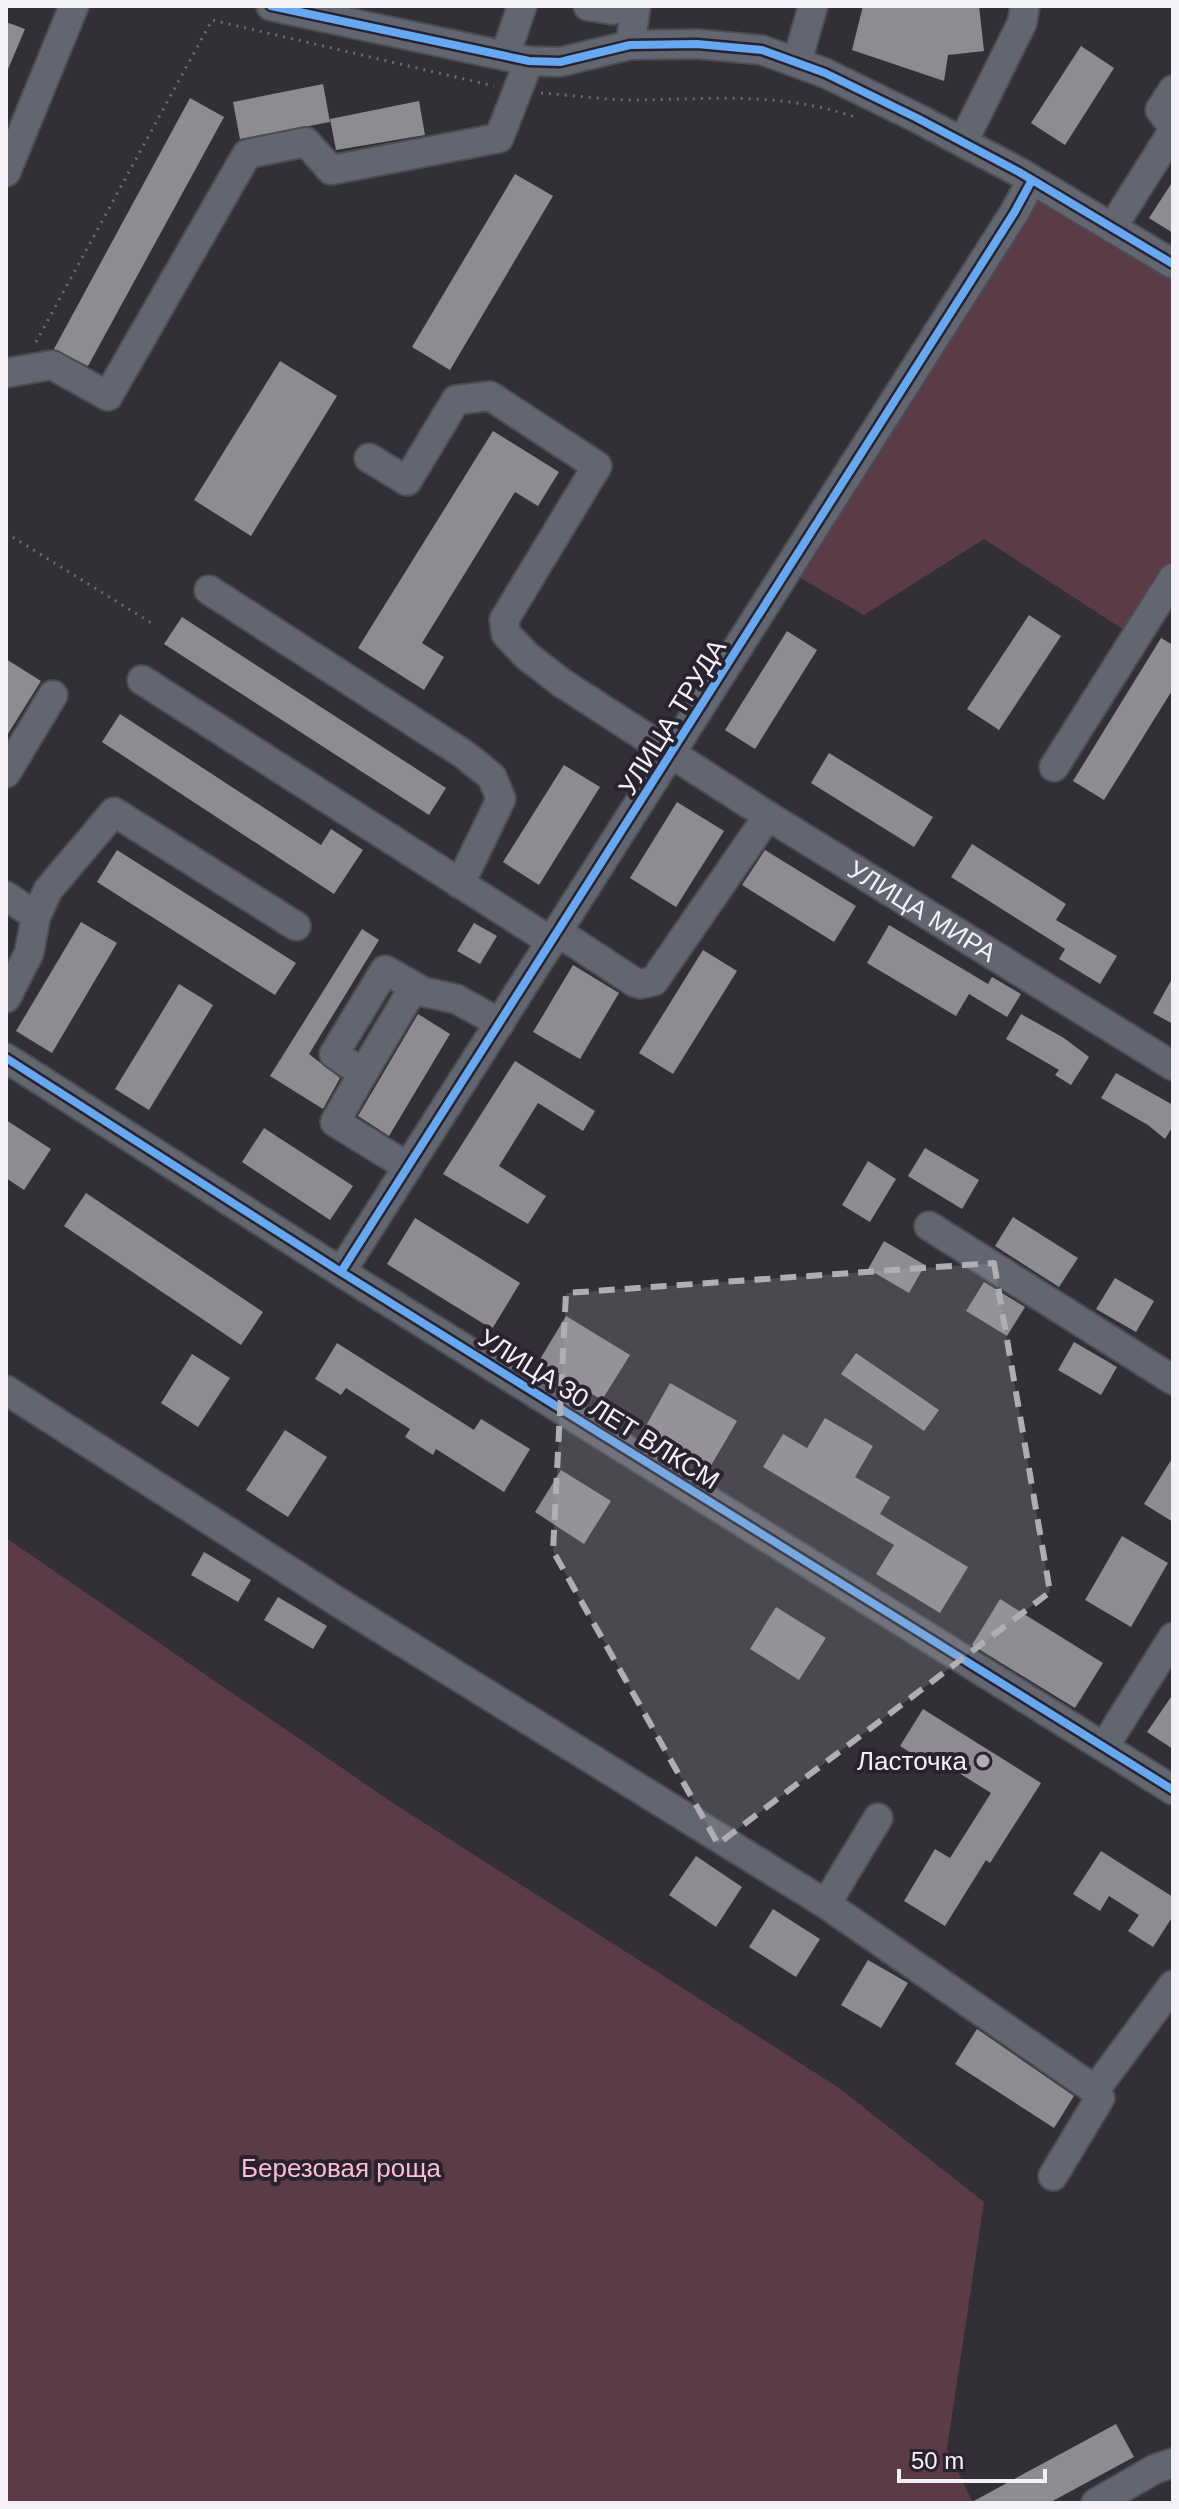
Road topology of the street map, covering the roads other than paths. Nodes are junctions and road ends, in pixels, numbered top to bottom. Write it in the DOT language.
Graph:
graph roads {
  1 [pos="74,6"];
  2 [pos="271,6"];
  3 [pos="522,6"];
  4 [pos="813,6"];
  5 [pos="1025,6"];
  6 [pos="612,7"];
  7 [pos="630,45"];
  8 [pos="517,58"];
  9 [pos="797,62"];
  10 [pos="1173,90"];
  11 [pos="1173,128"];
  12 [pos="963,142"];
  13 [pos="6,172"];
  14 [pos="1032,180"];
  15 [pos="1112,228"];
  16 [pos="1173,264"];
  17 [pos="6,373"];
  18 [pos="369,458"];
  19 [pos="1173,578"];
  20 [pos="209,590"];
  21 [pos="142,680"];
  22 [pos="53,695"];
  23 [pos="672,754"];
  24 [pos="1054,767"];
  25 [pos="6,773"];
  26 [pos="768,816"];
  27 [pos="460,884"];
  28 [pos="6,896"];
  29 [pos="36,916"];
  30 [pos="296,926"];
  31 [pos="555,937"];
  32 [pos="8,986"];
  33 [pos="500,1023"];
  34 [pos="6,1058"];
  35 [pos="1173,1066"];
  36 [pos="408,1167"];
  37 [pos="929,1226"];
  38 [pos="341,1272"];
  39 [pos="1173,1380"];
  40 [pos="6,1390"];
  41 [pos="1173,1637"];
  42 [pos="1104,1747"];
  43 [pos="1173,1790"];
  44 [pos="878,1818"];
  45 [pos="826,1904"];
  46 [pos="1173,1985"];
  47 [pos="1095,2090"];
  48 [pos="1053,2176"];
  49 [pos="1173,2463"];
  50 [pos="1096,2503"];
  1 -- 13 [label="street"];
  2 -- 8 [label="street"];
  3 -- 8 [label="street"];
  4 -- 9 [label="street"];
  5 -- 12 [label="street"];
  6 -- 7 [label="street"];
  7 -- 8 [label="street"];
  7 -- 9 [label="street"];
  8 -- 17 [label="street"];
  9 -- 12 [label="street"];
  10 -- 11 [label="street"];
  11 -- 15 [label="street"];
  12 -- 14 [label="street"];
  14 -- 15 [label="street"];
  14 -- 23 [label="street, УЛИЦА ТРУДА"];
  15 -- 16 [label="street"];
  18 -- 23 [label="street, УЛИЦА МИРА"];
  19 -- 24 [label="street"];
  20 -- 27 [label="street"];
  21 -- 27 [label="street"];
  22 -- 25 [label="street"];
  23 -- 26 [label="street, УЛИЦА МИРА"];
  23 -- 31 [label="street, УЛИЦА ТРУДА"];
  26 -- 31 [label="street"];
  26 -- 35 [label="street, УЛИЦА МИРА"];
  27 -- 31 [label="street"];
  28 -- 29 [label="street"];
  29 -- 30 [label="street"];
  29 -- 32 [label="street"];
  31 -- 33 [label="street, УЛИЦА ТРУДА"];
  33 -- 36 [label="street, УЛИЦА ТРУДА"];
  33 -- 36 [label="street"];
  34 -- 38 [label="street, УЛИЦА 30 ЛЕТ ВЛКСМ"];
  36 -- 38 [label="street, УЛИЦА ТРУДА"];
  37 -- 39 [label="street"];
  38 -- 42 [label="street, УЛИЦА 30 ЛЕТ ВЛКСМ"];
  40 -- 45 [label="street"];
  41 -- 42 [label="street"];
  42 -- 43 [label="street, УЛИЦА 30 ЛЕТ ВЛКСМ"];
  44 -- 45 [label="street"];
  45 -- 47 [label="street"];
  46 -- 47 [label="street"];
  47 -- 48 [label="street"];
  49 -- 50 [label="street"];
}
